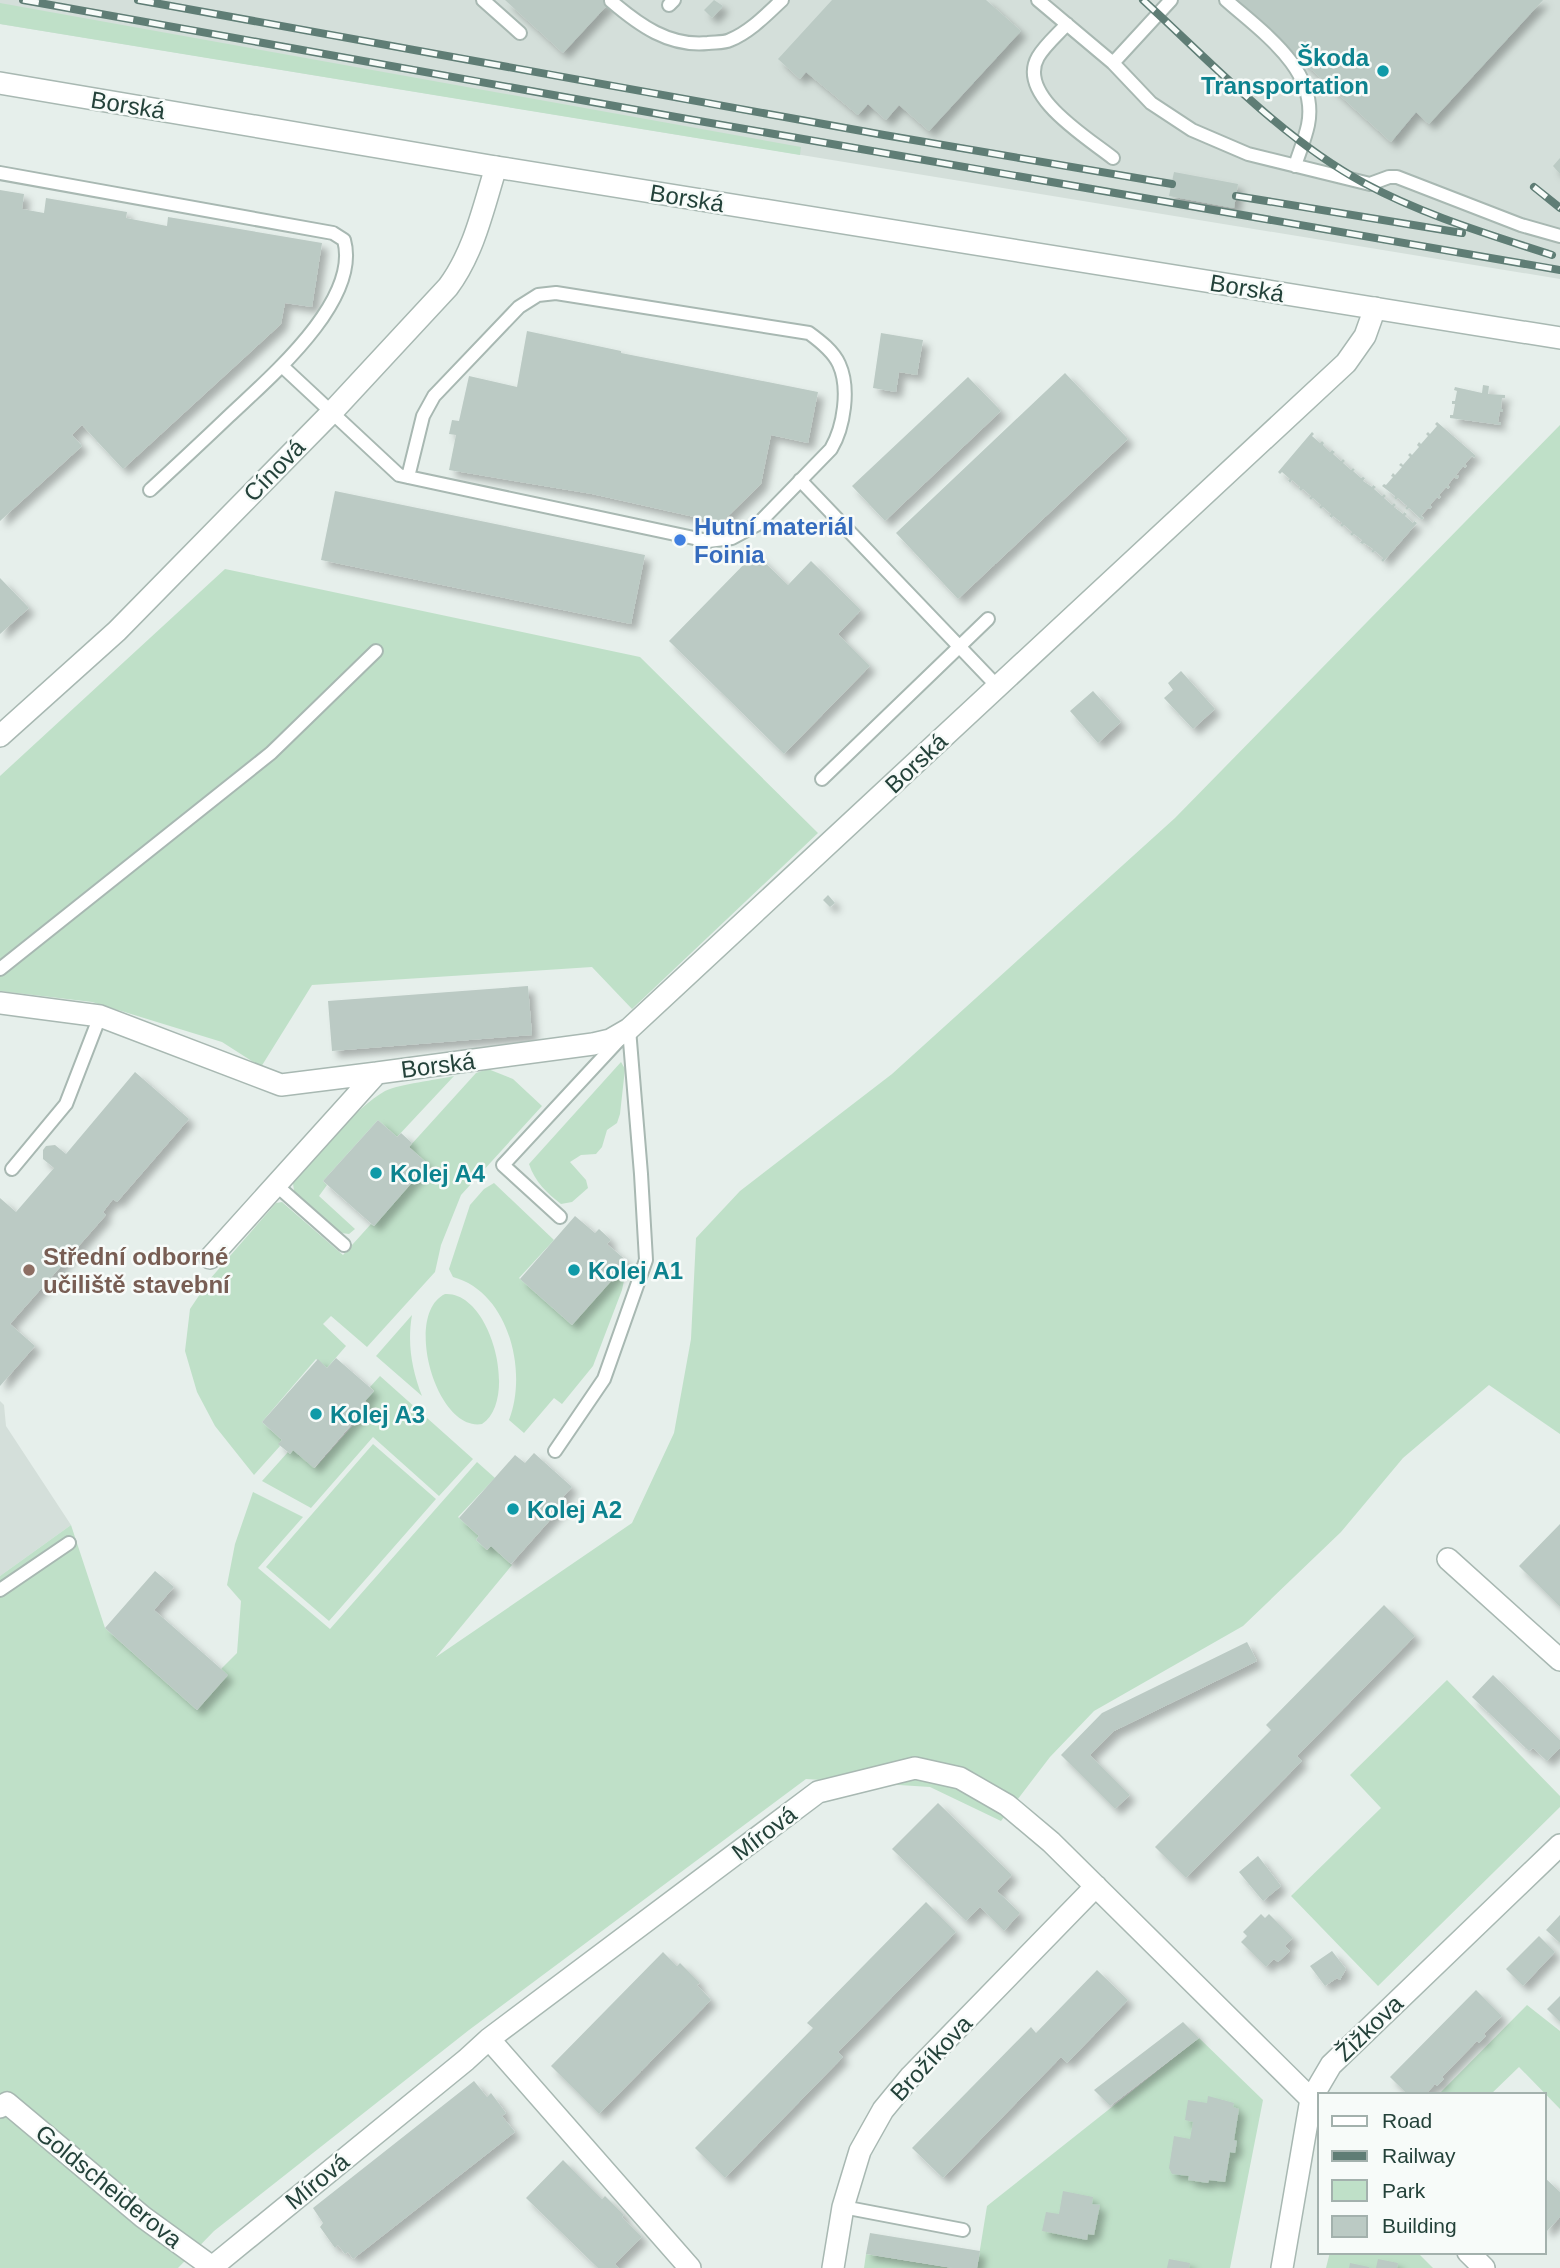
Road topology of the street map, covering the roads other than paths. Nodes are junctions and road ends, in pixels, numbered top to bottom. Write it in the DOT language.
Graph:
graph roads {
  1 [pos="483,0"];
  2 [pos="782,0"];
  3 [pos="1038,0"];
  4 [pos="1171,0"];
  5 [pos="1226,0"];
  6 [pos="611,1"];
  7 [pos="1066,24"];
  8 [pos="520,33"];
  9 [pos="1113,64"];
  10 [pos="0,83"];
  11 [pos="1113,158"];
  12 [pos="1295,166"];
  13 [pos="496,167"];
  14 [pos="0,173"];
  15 [pos="1560,236"];
  16 [pos="1375,308"];
  17 [pos="1560,338"];
  18 [pos="282,366"];
  19 [pos="332,412"];
  20 [pos="408,477"];
  21 [pos="800,480"];
  22 [pos="150,490"];
  23 [pos="988,619"];
  24 [pos="960,646"];
  25 [pos="376,651"];
  26 [pos="998,687"];
  27 [pos="0,736"];
  28 [pos="822,779"];
  29 [pos="0,969"];
  30 [pos="0,1003"];
  31 [pos="100,1016"];
  32 [pos="629,1029"];
  33 [pos="377,1073"];
  34 [pos="12,1169"];
  35 [pos="276,1185"];
  36 [pos="560,1217"];
  37 [pos="344,1245"];
  38 [pos="210,1258"];
  39 [pos="555,1451"];
  40 [pos="68,1543"];
  41 [pos="1448,1559"];
  42 [pos="0,1590"];
  43 [pos="1560,1660"];
  44 [pos="1560,1845"];
  45 [pos="1096,1886"];
  46 [pos="489,2039"];
  47 [pos="1320,2093"];
  48 [pos="2,2102"];
  49 [pos="1316,2103"];
  50 [pos="843,2207"];
  51 [pos="963,2230"];
  52 [pos="1470,2254"];
  53 [pos="212,2267"];
  54 [pos="690,2268"];
  55 [pos="833,2268"];
  56 [pos="1282,2268"];
  57 [pos="1484,2268"];
  1 -- 8 [label="lane"];
  2 -- 6 [label="lane"];
  3 -- 7 [label="lane"];
  4 -- 9 [label="lane"];
  5 -- 12 [label="lane"];
  7 -- 9 [label="lane"];
  7 -- 11 [label="lane"];
  9 -- 12 [label="lane"];
  10 -- 13 [label="street, Borská"];
  12 -- 15 [label="lane"];
  13 -- 16 [label="street, Borská"];
  13 -- 19 [label="street, Cínová"];
  14 -- 18 [label="lane"];
  16 -- 17 [label="street, Borská"];
  16 -- 26 [label="street, Borská"];
  18 -- 19 [label="lane"];
  18 -- 22 [label="lane"];
  19 -- 20 [label="lane"];
  19 -- 27 [label="street, Cínová"];
  20 -- 21 [label="lane"];
  20 -- 21 [label="lane"];
  21 -- 24 [label="lane"];
  23 -- 24 [label="lane"];
  24 -- 26 [label="lane"];
  24 -- 28 [label="lane"];
  25 -- 29 [label="lane"];
  26 -- 32 [label="street, Borská"];
  30 -- 31 [label="street, Borská"];
  31 -- 33 [label="street, Borská"];
  31 -- 34 [label="lane"];
  32 -- 33 [label="street, Borská"];
  32 -- 36 [label="lane"];
  32 -- 39 [label="lane"];
  33 -- 35 [label="street, Borská"];
  35 -- 37 [label="lane"];
  35 -- 38 [label="street, Borská"];
  40 -- 42 [label="lane"];
  41 -- 43 [label="street"];
  44 -- 47 [label="street, Žižkova"];
  45 -- 46 [label="street, Mírová"];
  45 -- 49 [label="street, Mírová"];
  45 -- 50 [label="street, Brožíkova"];
  46 -- 53 [label="street, Mírová"];
  46 -- 54 [label="street"];
  48 -- 53 [label="street, Goldscheiderova"];
  49 -- 56 [label="street, Žižkova"];
  50 -- 51 [label="lane"];
  50 -- 55 [label="street, Brožíkova"];
  52 -- 57 [label="street"];
}
